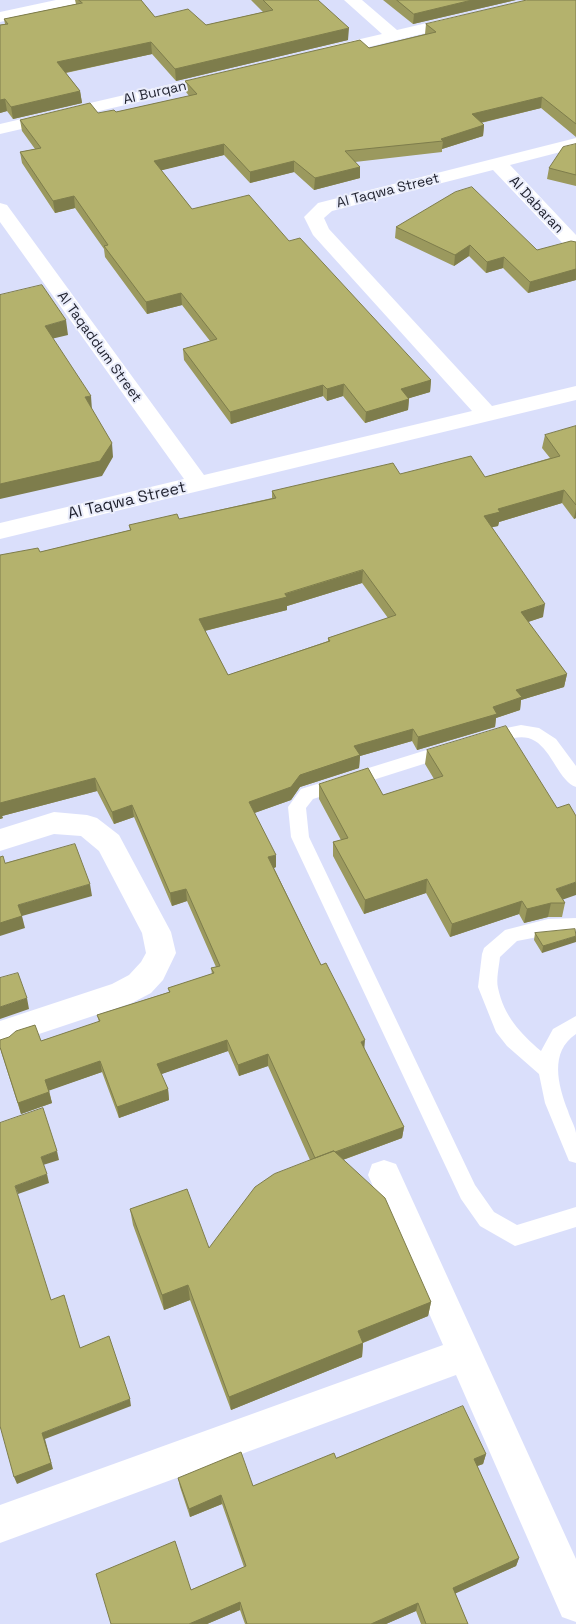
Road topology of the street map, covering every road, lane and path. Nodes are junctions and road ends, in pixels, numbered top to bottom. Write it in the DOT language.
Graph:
graph roads {
  1 [pos="78,0"];
  2 [pos="352,0"];
  3 [pos="479,16"];
  4 [pos="0,17"];
  5 [pos="395,37"];
  6 [pos="308,57"];
  7 [pos="241,73"];
  8 [pos="0,129"];
  9 [pos="576,143"];
  10 [pos="497,163"];
  11 [pos="0,209"];
  12 [pos="576,246"];
  13 [pos="576,394"];
  14 [pos="488,415"];
  15 [pos="199,484"];
  16 [pos="0,531"];
  17 [pos="576,780"];
  18 [pos="0,840"];
  19 [pos="576,926"];
  20 [pos="576,1024"];
  21 [pos="0,1038"];
  22 [pos="547,1069"];
  23 [pos="576,1154"];
  24 [pos="384,1175"];
  25 [pos="576,1216"];
  26 [pos="464,1355"];
  27 [pos="0,1524"];
  28 [pos="576,1603"];
  1 -- 4 [label="street"];
  2 -- 5 [label="street"];
  3 -- 5 [label="street"];
  5 -- 6 [label="street"];
  7 -- 8 [label="street, Al Burqan"];
  9 -- 10 [label="street, Al Taqwa Street"];
  10 -- 12 [label="street, Al Dabaran"];
  10 -- 14 [label="street, Al Taqwa Street"];
  11 -- 15 [label="street, Al Taqaddum Street"];
  13 -- 14 [label="street, Al Taqwa Street"];
  14 -- 15 [label="street, Al Taqwa Street"];
  15 -- 16 [label="street, Al Taqwa Street"];
  17 -- 25 [label="lane"];
  18 -- 21 [label="street"];
  19 -- 22 [label="lane"];
  20 -- 22 [label="lane"];
  22 -- 23 [label="lane"];
  24 -- 26 [label="street"];
  26 -- 27 [label="street"];
  26 -- 28 [label="street"];
}
